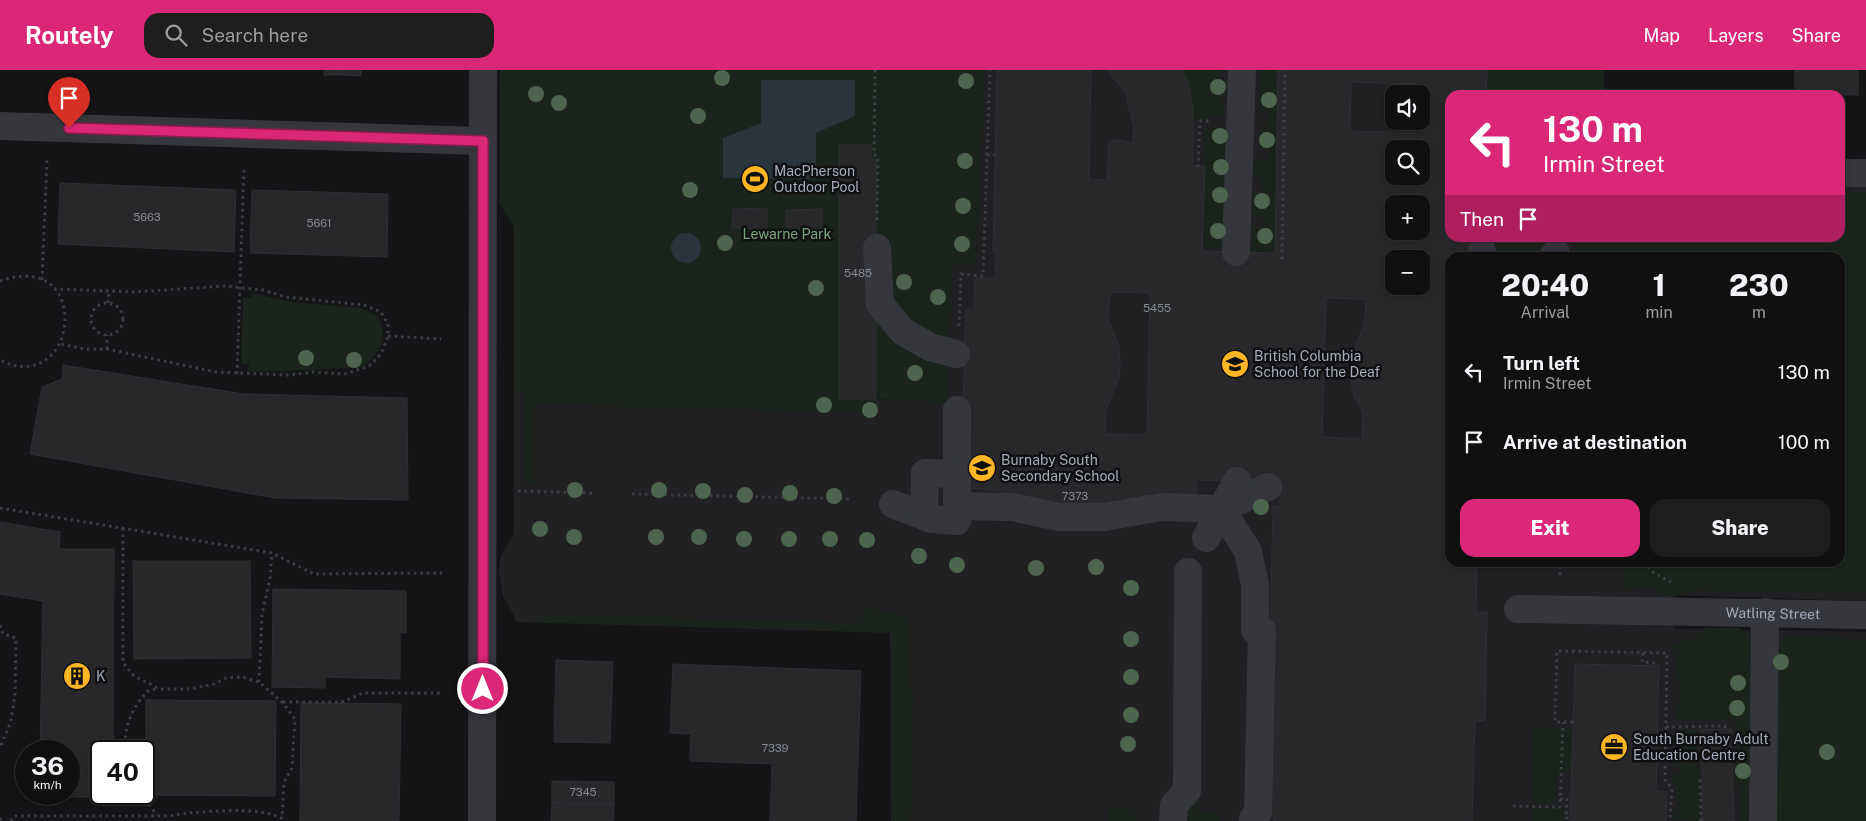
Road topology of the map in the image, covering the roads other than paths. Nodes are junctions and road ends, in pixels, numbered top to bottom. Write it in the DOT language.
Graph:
graph roads {
  1 [pos="483,70"];
  2 [pos="1242,70"];
  3 [pos="0,126"];
  4 [pos="483,141"];
  5 [pos="1845,173"];
  6 [pos="1866,173"];
  7 [pos="877,248"];
  8 [pos="1236,252"];
  9 [pos="958,341"];
  10 [pos="957,410"];
  11 [pos="1237,481"];
  12 [pos="960,485"];
  13 [pos="1268,488"];
  14 [pos="893,504"];
  15 [pos="1221,510"];
  16 [pos="924,516"];
  17 [pos="1206,538"];
  18 [pos="1188,572"];
  19 [pos="1518,609"];
  20 [pos="1764,612"];
  21 [pos="1866,615"];
  22 [pos="1253,819"];
  23 [pos="482,821"];
  24 [pos="1173,821"];
  25 [pos="1763,821"];
  1 -- 4 [label="street"];
  2 -- 8 [label="street"];
  3 -- 4 [label="street"];
  4 -- 23 [label="street"];
  5 -- 6 [label="street"];
  7 -- 9 [label="street"];
  10 -- 12 [label="street"];
  11 -- 15 [label="street"];
  12 -- 15 [label="street"];
  12 -- 16 [label="street"];
  12 -- 16 [label="street"];
  13 -- 15 [label="street"];
  14 -- 16 [label="street"];
  15 -- 17 [label="street"];
  15 -- 22 [label="street"];
  18 -- 24 [label="street"];
  19 -- 20 [label="street, Watling Street"];
  20 -- 21 [label="street, Watling Street"];
  20 -- 25 [label="street"];
}
